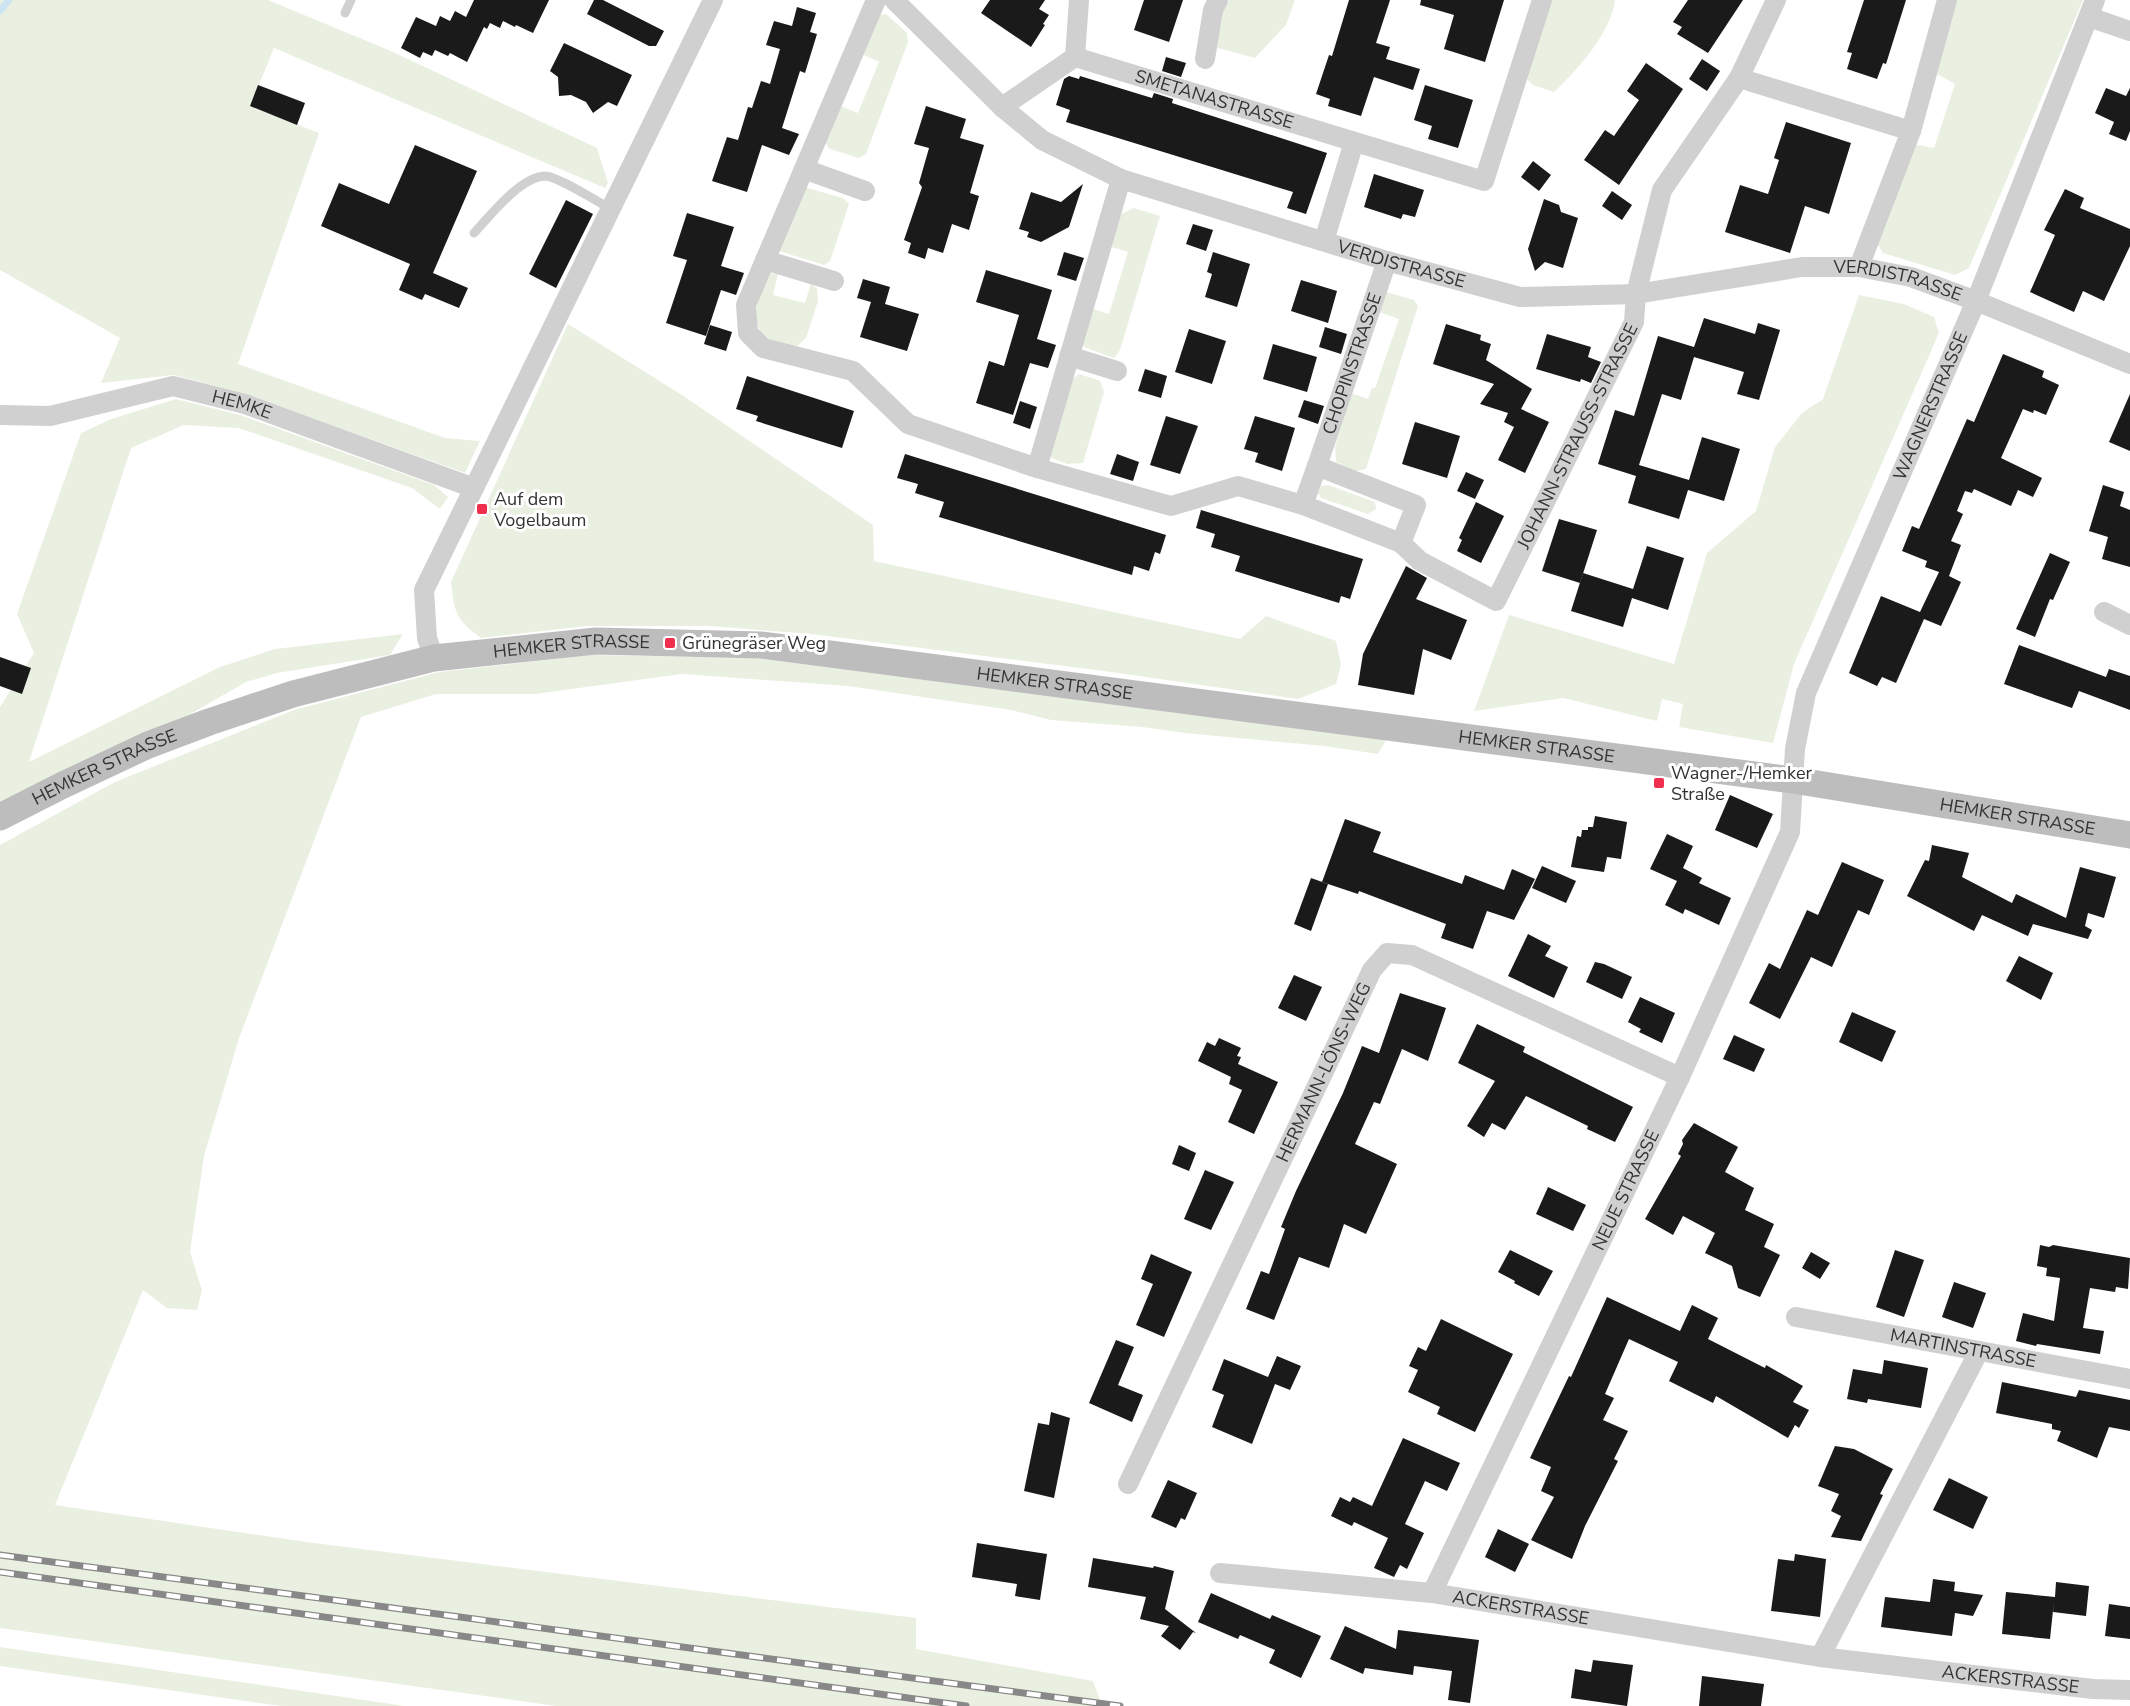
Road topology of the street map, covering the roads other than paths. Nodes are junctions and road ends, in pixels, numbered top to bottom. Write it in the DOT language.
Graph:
graph roads {
  1 [pos="351,0"];
  2 [pos="713,0"];
  3 [pos="876,0"];
  4 [pos="894,0"];
  5 [pos="1079,0"];
  6 [pos="1218,0"];
  7 [pos="1542,0"];
  8 [pos="1776,0"];
  9 [pos="1947,0"];
  10 [pos="2092,9"];
  11 [pos="345,13"];
  12 [pos="2130,31"];
  13 [pos="1075,57"];
  14 [pos="1206,59"];
  15 [pos="1739,78"];
  16 [pos="1002,107"];
  17 [pos="1911,131"];
  18 [pos="1354,142"];
  19 [pos="804,169"];
  20 [pos="1121,178"];
  21 [pos="865,191"];
  22 [pos="611,209"];
  23 [pos="474,233"];
  24 [pos="1324,241"];
  25 [pos="765,260"];
  26 [pos="1387,261"];
  27 [pos="1859,267"];
  28 [pos="834,281"];
  29 [pos="1636,294"];
  30 [pos="1976,301"];
  31 [pos="1069,356"];
  32 [pos="2130,364"];
  33 [pos="1117,371"];
  34 [pos="0,415"];
  35 [pos="1317,466"];
  36 [pos="1037,468"];
  37 [pos="474,488"];
  38 [pos="1303,505"];
  39 [pos="1401,543"];
  40 [pos="2104,612"];
  41 [pos="2130,625"];
  42 [pos="434,658"];
  43 [pos="1793,780"];
  44 [pos="0,817"];
  45 [pos="2130,836"];
  46 [pos="1680,1077"];
  47 [pos="1796,1317"];
  48 [pos="1979,1351"];
  49 [pos="2130,1379"];
  50 [pos="1128,1484"];
  51 [pos="1220,1573"];
  52 [pos="1432,1593"];
  53 [pos="1820,1657"];
  54 [pos="2130,1690"];
  1 -- 11 [label="lane"];
  2 -- 22 [label="street"];
  3 -- 19 [label="street"];
  4 -- 16 [label="street, VERDISTRASSE"];
  5 -- 13 [label="street"];
  6 -- 14 [label="street, SMETANASTRASSE"];
  7 -- 18 [label="street, SMETANASTRASSE"];
  8 -- 15 [label="street, JOHANN-STRAUSS-STRASSE"];
  9 -- 17 [label="street"];
  10 -- 12 [label="street"];
  10 -- 30 [label="street, WAGNERSTRASSE"];
  13 -- 16 [label="street"];
  13 -- 18 [label="street, SMETANASTRASSE"];
  15 -- 17 [label="street"];
  15 -- 29 [label="street, JOHANN-STRAUSS-STRASSE"];
  16 -- 20 [label="street, VERDISTRASSE"];
  17 -- 27 [label="street"];
  18 -- 24 [label="street"];
  19 -- 21 [label="street"];
  19 -- 25 [label="street"];
  20 -- 24 [label="street, VERDISTRASSE"];
  20 -- 31 [label="street"];
  22 -- 23 [label="lane"];
  22 -- 37 [label="street"];
  24 -- 26 [label="street, VERDISTRASSE"];
  25 -- 28 [label="street"];
  25 -- 36 [label="street"];
  26 -- 29 [label="street, VERDISTRASSE"];
  26 -- 35 [label="street, CHOPINSTRASSE"];
  27 -- 29 [label="street, VERDISTRASSE"];
  27 -- 30 [label="street, VERDISTRASSE"];
  29 -- 39 [label="street, JOHANN-STRAUSS-STRASSE"];
  30 -- 32 [label="street, VERDISTRASSE"];
  30 -- 43 [label="street, WAGNERSTRASSE"];
  31 -- 33 [label="street"];
  31 -- 36 [label="street"];
  34 -- 37 [label="street, HEMKE"];
  35 -- 38 [label="street, CHOPINSTRASSE"];
  35 -- 39 [label="street"];
  36 -- 38 [label="street"];
  37 -- 42 [label="street"];
  38 -- 39 [label="street"];
  40 -- 41 [label="street"];
  42 -- 43 [label="main road, HEMKER STRASSE"];
  42 -- 44 [label="main road, HEMKER STRASSE"];
  43 -- 45 [label="main road, HEMKER STRASSE"];
  43 -- 46 [label="street, NEUE STRASSE"];
  46 -- 50 [label="street, HERMANN-LÖNS-WEG"];
  46 -- 52 [label="street, NEUE STRASSE"];
  47 -- 48 [label="street, MARTINSTRASSE"];
  48 -- 49 [label="street, MARTINSTRASSE"];
  48 -- 53 [label="street"];
  51 -- 52 [label="street, ACKERSTRASSE"];
  52 -- 53 [label="street, ACKERSTRASSE"];
  53 -- 54 [label="street, ACKERSTRASSE"];
}
